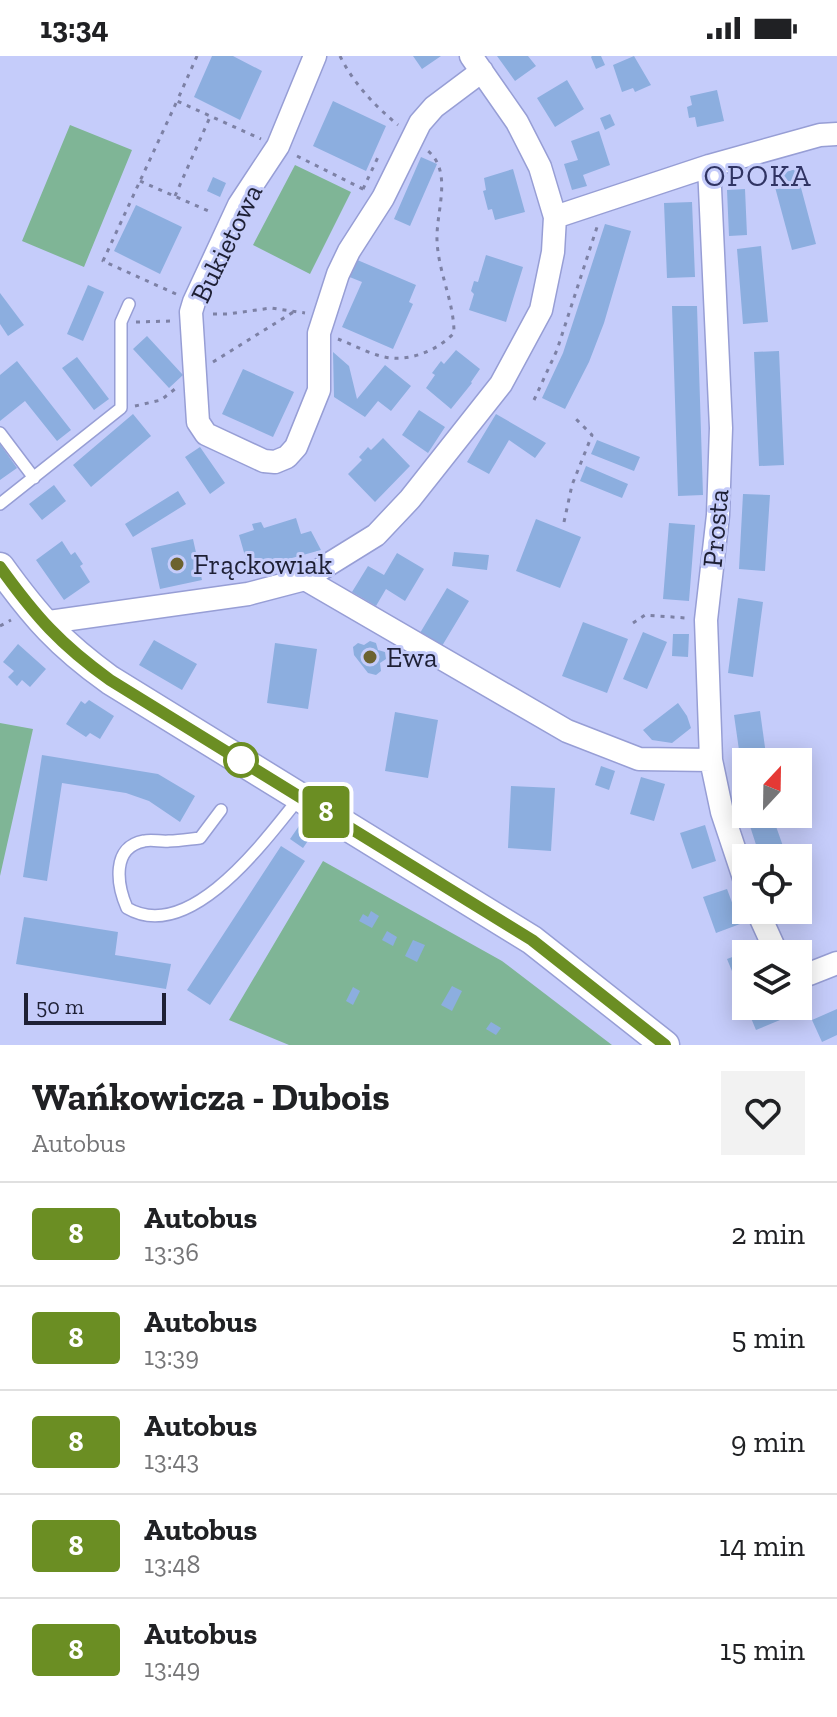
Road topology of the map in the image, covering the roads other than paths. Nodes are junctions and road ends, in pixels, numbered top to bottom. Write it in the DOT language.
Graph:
graph roads {
  1 [pos="315,56"];
  2 [pos="477,64"];
  3 [pos="837,134"];
  4 [pos="709,166"];
  5 [pos="555,217"];
  6 [pos="129,304"];
  7 [pos="0,433"];
  8 [pos="34,478"];
  9 [pos="0,504"];
  10 [pos="0,567"];
  11 [pos="305,579"];
  12 [pos="42,623"];
  13 [pos="711,760"];
  14 [pos="300,797"];
  15 [pos="221,810"];
  16 [pos="733,844"];
  17 [pos="837,963"];
  18 [pos="812,973"];
  19 [pos="665,1045"];
  1 -- 2 [label="street, Bukietowa"];
  2 -- 5 [label="street"];
  3 -- 4 [label="street"];
  4 -- 5 [label="street"];
  4 -- 13 [label="street, Prosta"];
  5 -- 11 [label="street"];
  6 -- 8 [label="lane"];
  7 -- 8 [label="lane"];
  8 -- 9 [label="lane"];
  10 -- 12 [label="street"];
  11 -- 12 [label="street"];
  11 -- 13 [label="street"];
  12 -- 14 [label="street"];
  13 -- 16 [label="street, Prosta"];
  14 -- 15 [label="lane"];
  14 -- 19 [label="street"];
  17 -- 18 [label="street"];
}
